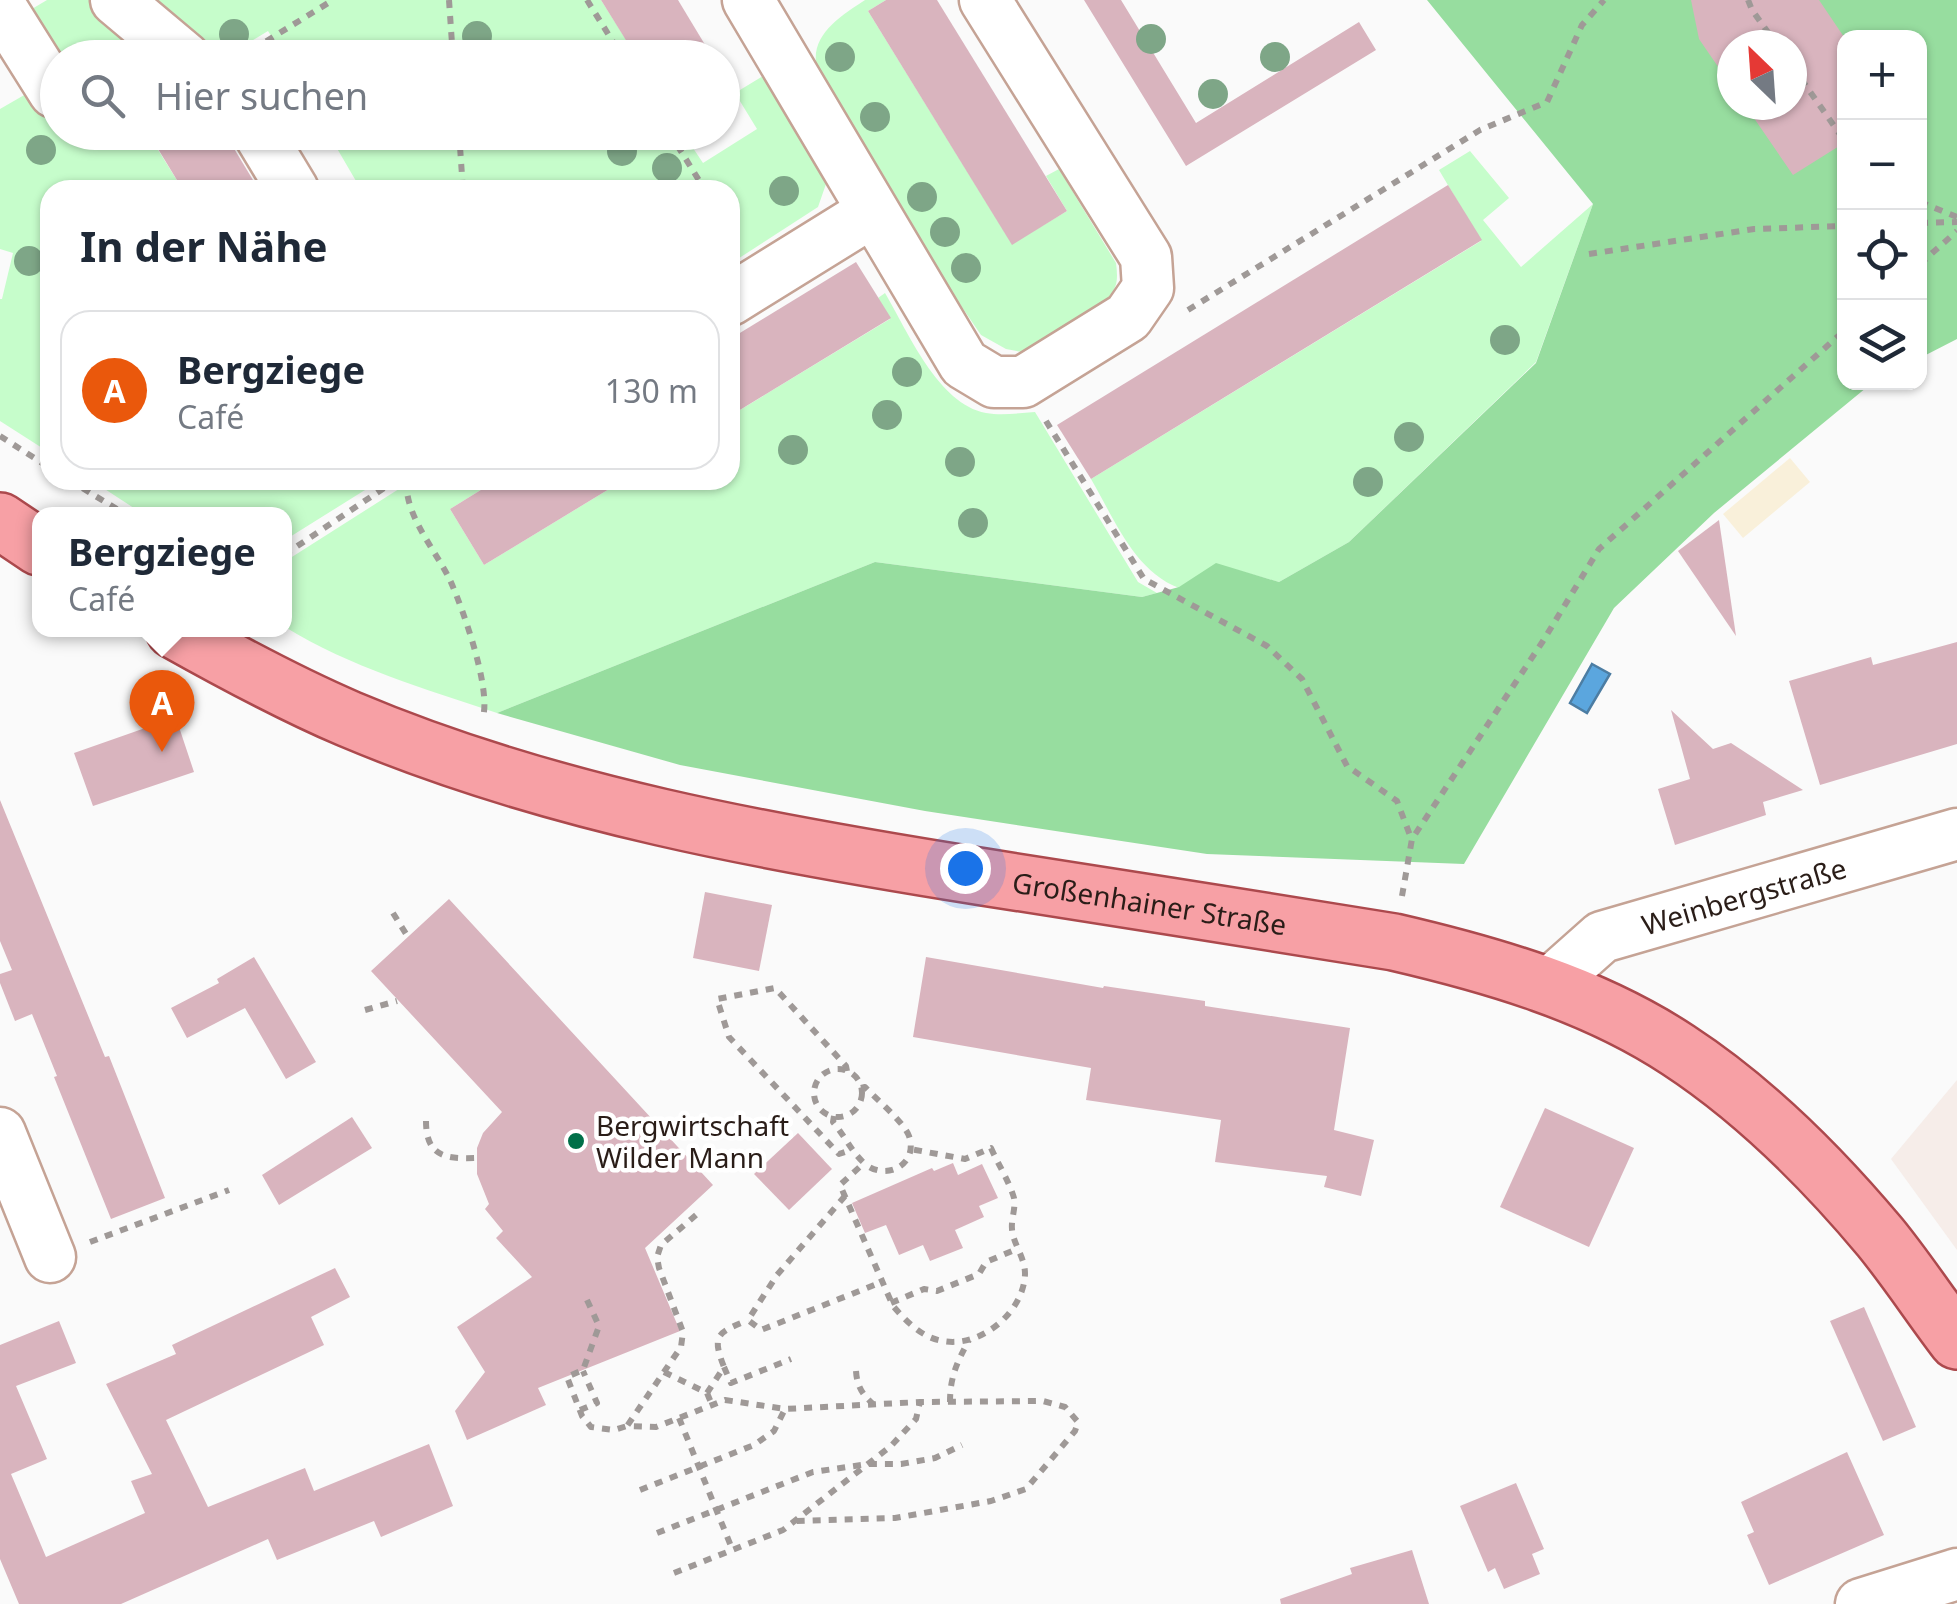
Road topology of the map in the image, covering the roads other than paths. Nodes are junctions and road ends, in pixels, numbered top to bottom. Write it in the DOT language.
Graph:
graph roads {
  1 [pos="116,0"];
  2 [pos="985,0"];
  3 [pos="0,6"];
  4 [pos="767,6"];
  5 [pos="164,40"];
  6 [pos="40,70"];
  7 [pos="269,150"];
  8 [pos="287,180"];
  9 [pos="872,212"];
  10 [pos="740,294"];
  11 [pos="0,521"];
  12 [pos="32,541"];
  13 [pos="187,637"];
  14 [pos="1957,834"];
  15 [pos="1548,985"];
  16 [pos="0,1133"];
  17 [pos="50,1257"];
  18 [pos="1957,1342"];
  19 [pos="1957,1574"];
  20 [pos="1861,1604"];
  1 -- 5 [label="street"];
  2 -- 9 [label="street"];
  3 -- 6 [label="street"];
  4 -- 9 [label="street"];
  7 -- 8 [label="street"];
  9 -- 10 [label="street"];
  11 -- 12 [label="main road"];
  13 -- 15 [label="main road, Großenhainer Straße"];
  14 -- 15 [label="street, Weinbergstraße"];
  15 -- 18 [label="main road, Großenhainer Straße"];
  16 -- 17 [label="street"];
  19 -- 20 [label="street"];
}
